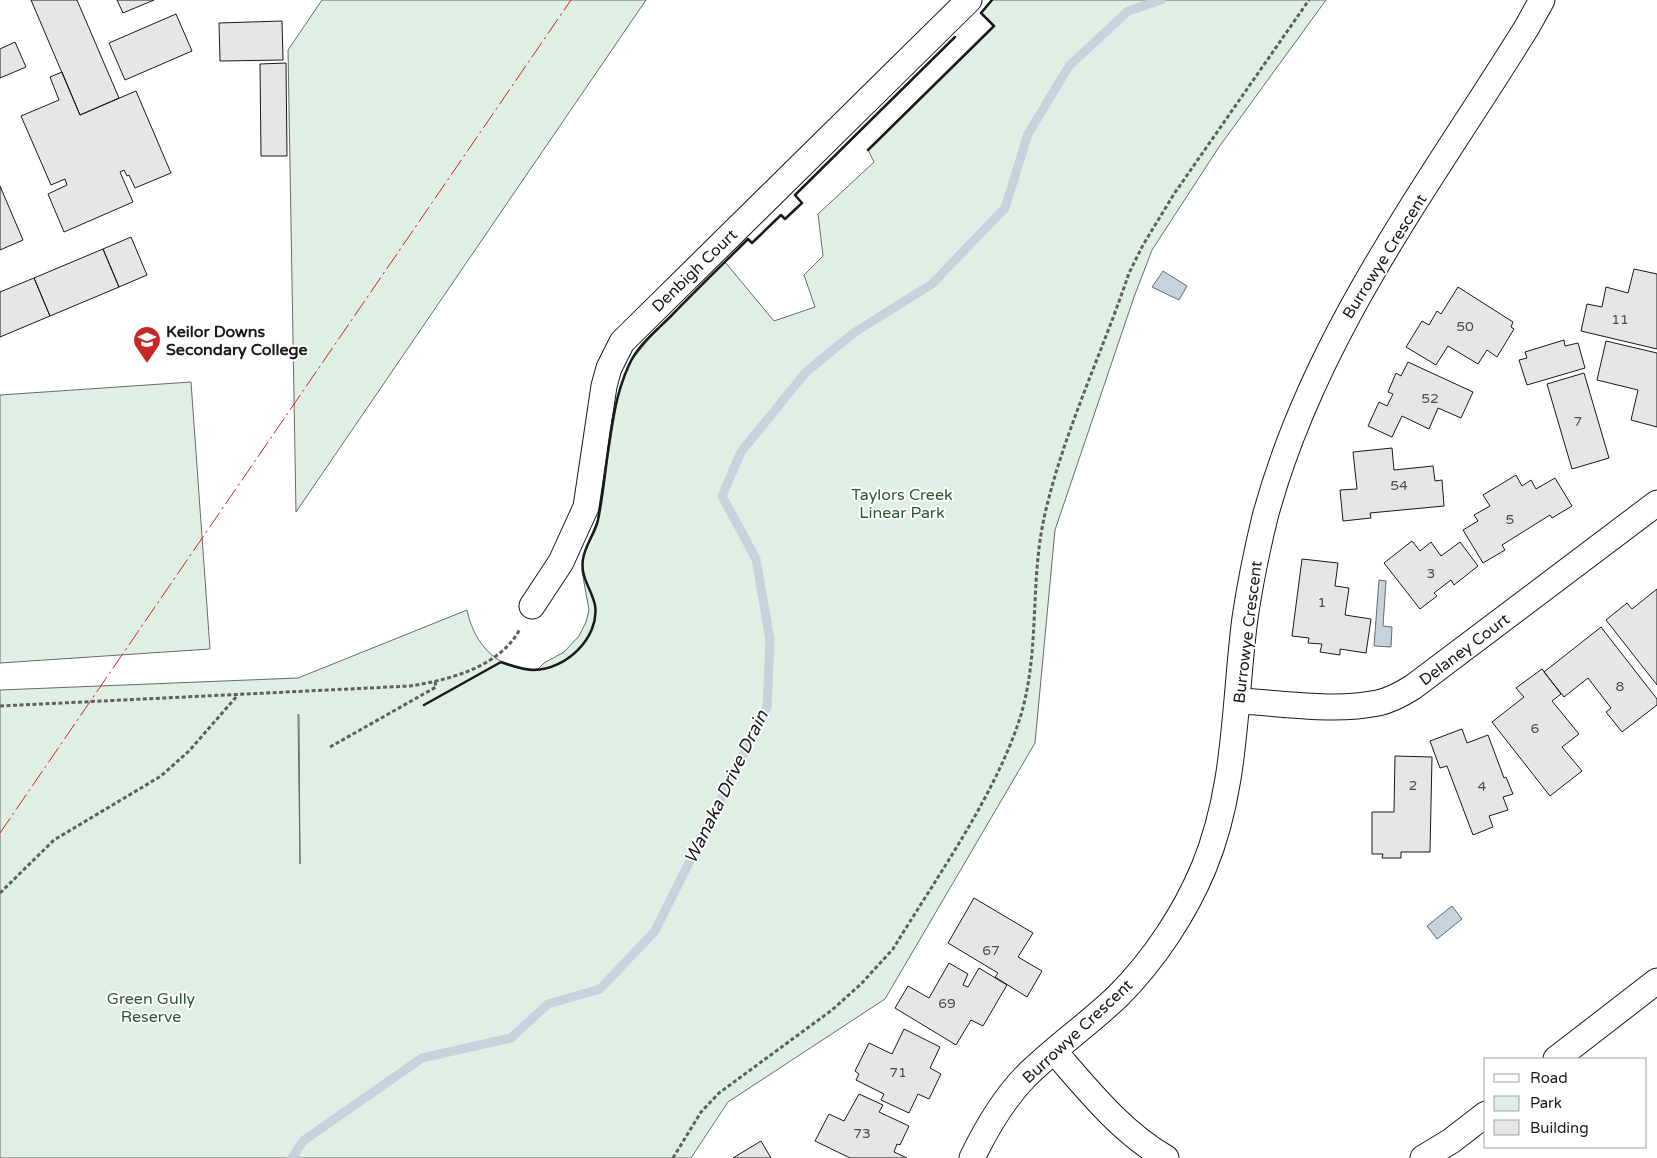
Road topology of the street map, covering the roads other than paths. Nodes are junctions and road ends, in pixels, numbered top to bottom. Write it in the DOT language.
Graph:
graph roads {
  1 [pos="969,0"];
  2 [pos="1542,0"];
  3 [pos="1657,503"];
  4 [pos="532,606"];
  5 [pos="1238,701"];
  6 [pos="1657,981"];
  7 [pos="1054,1051"];
  8 [pos="1557,1058"];
  9 [pos="1484,1116"];
  10 [pos="972,1158"];
  11 [pos="1166,1158"];
  12 [pos="1423,1158"];
  1 -- 4 [label="street, Denbigh Court"];
  2 -- 5 [label="street, Burrowye Crescent"];
  3 -- 5 [label="street, Delaney Court"];
  5 -- 7 [label="street, Burrowye Crescent"];
  6 -- 8 [label="street"];
  7 -- 10 [label="street, Burrowye Crescent"];
  7 -- 11 [label="street"];
  9 -- 12 [label="street"];
}
